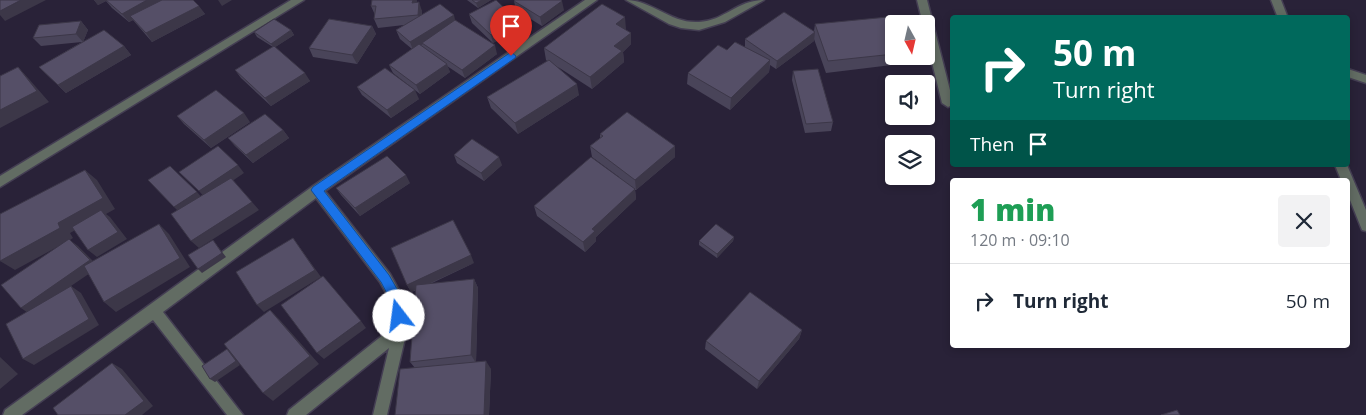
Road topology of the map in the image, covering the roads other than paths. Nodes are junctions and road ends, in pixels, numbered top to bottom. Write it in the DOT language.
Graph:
graph roads {
  1 [pos="299,0"];
  2 [pos="592,0"];
  3 [pos="631,0"];
  4 [pos="759,0"];
  5 [pos="922,0"];
  6 [pos="1276,0"];
  7 [pos="1282,15"];
  8 [pos="1350,74"];
  9 [pos="1366,79"];
  10 [pos="948,103"];
  11 [pos="0,182"];
  12 [pos="1350,187"];
  13 [pos="317,190"];
  14 [pos="1366,226"];
  15 [pos="154,311"];
  16 [pos="400,330"];
  17 [pos="10,415"];
  18 [pos="236,415"];
  19 [pos="294,415"];
  20 [pos="380,415"];
  1 -- 11 [label="street"];
  2 -- 13 [label="street"];
  3 -- 4 [label="street"];
  5 -- 10 [label="street"];
  6 -- 7 [label="street"];
  8 -- 9 [label="street"];
  12 -- 14 [label="street"];
  13 -- 15 [label="street"];
  13 -- 16 [label="street"];
  15 -- 17 [label="street"];
  15 -- 18 [label="street"];
  16 -- 19 [label="street"];
  16 -- 20 [label="street"];
}
